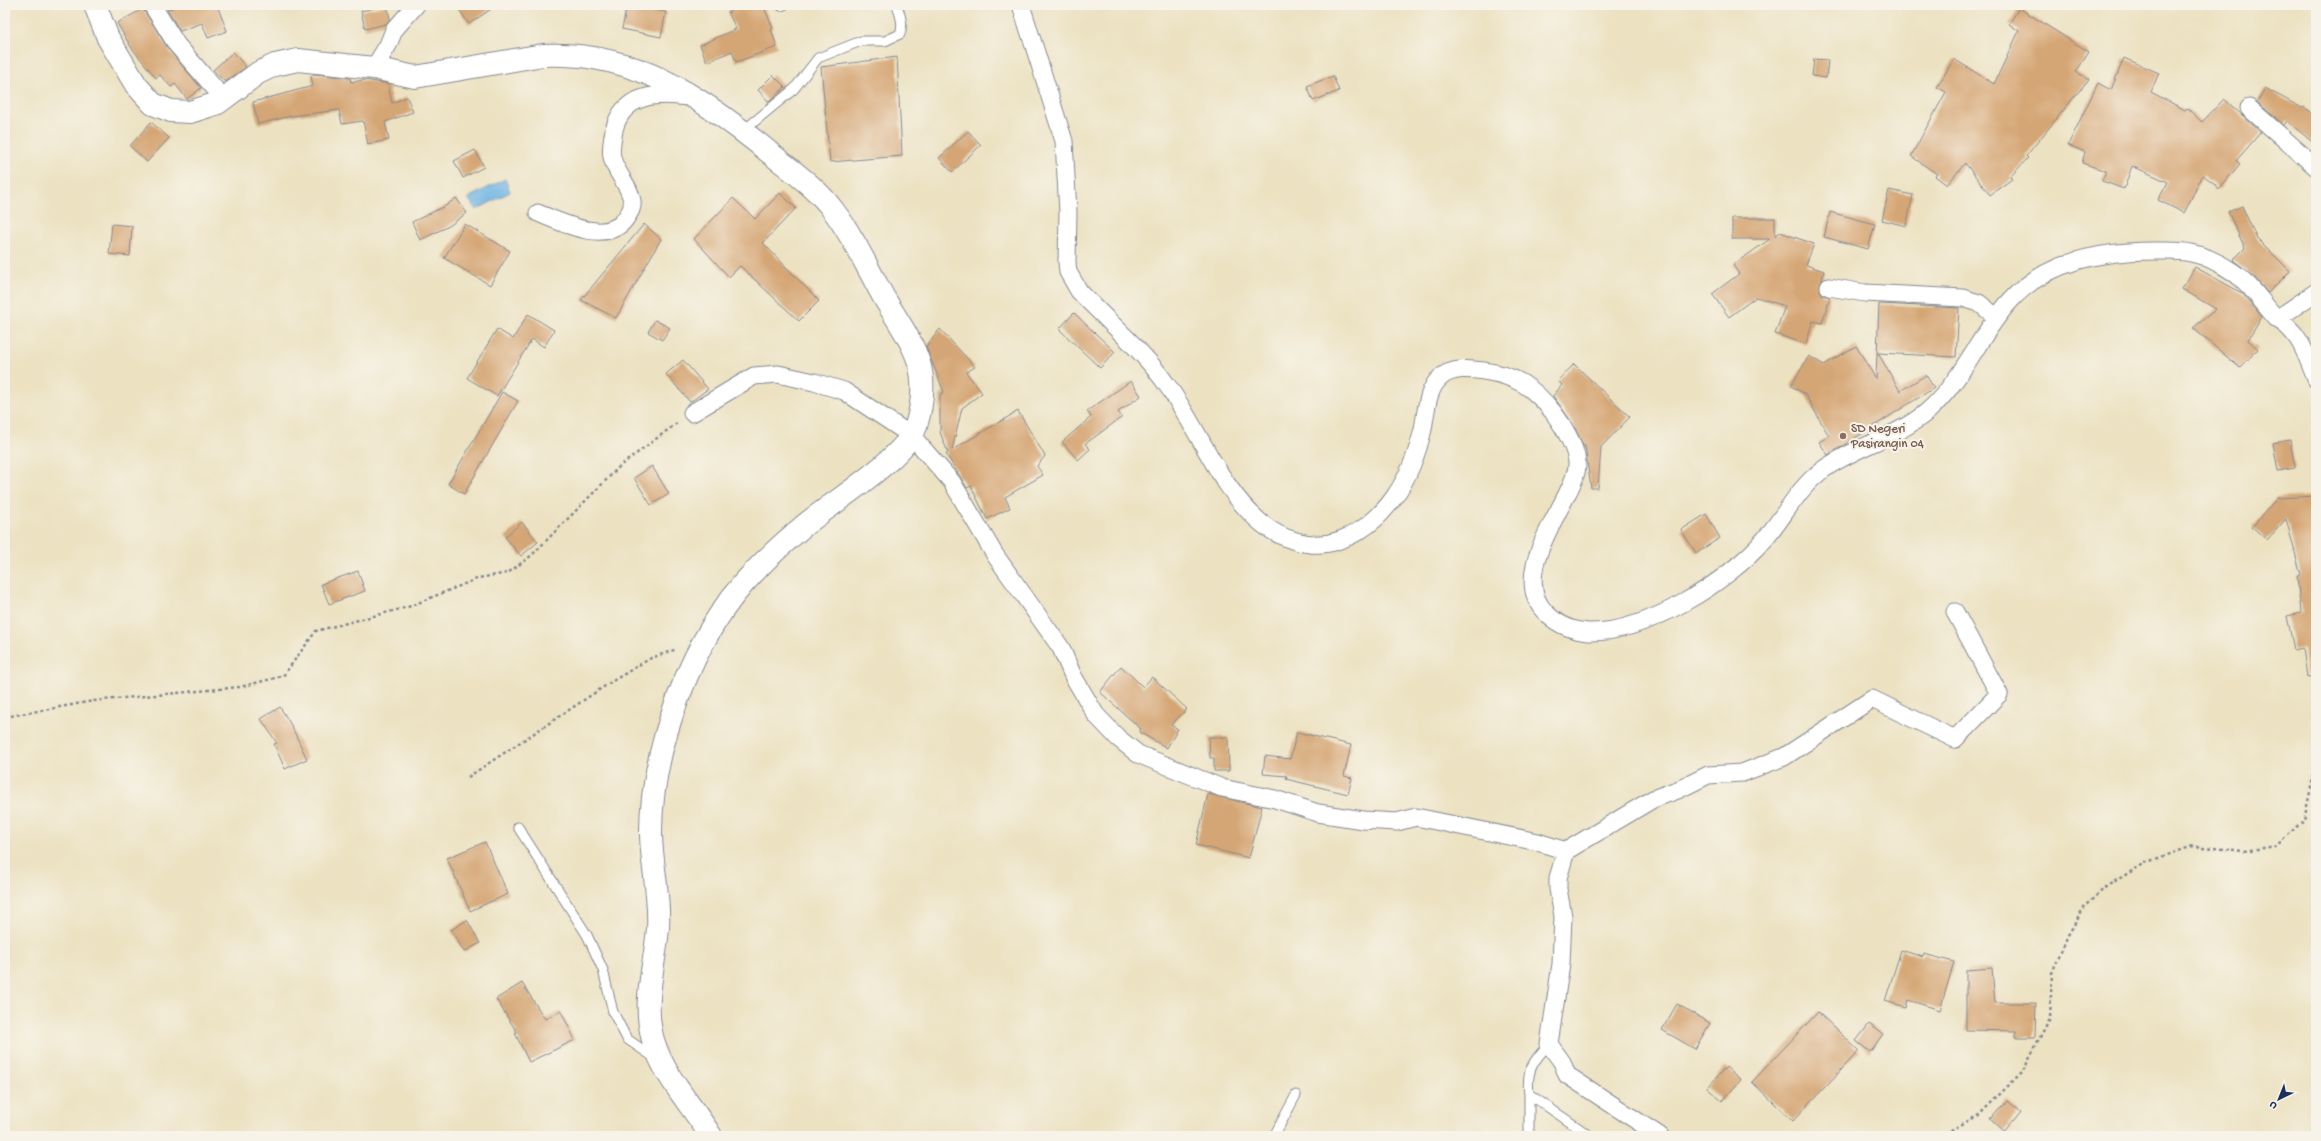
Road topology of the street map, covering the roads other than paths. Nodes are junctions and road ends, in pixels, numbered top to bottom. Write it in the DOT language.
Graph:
graph roads {
  1 [pos="96,5"];
  2 [pos="152,5"];
  3 [pos="416,5"];
  4 [pos="896,5"];
  5 [pos="1021,5"];
  6 [pos="374,68"];
  7 [pos="696,98"];
  8 [pos="218,103"];
  9 [pos="2249,108"];
  10 [pos="743,131"];
  11 [pos="2316,166"];
  12 [pos="538,213"];
  13 [pos="1829,287"];
  14 [pos="2316,292"];
  15 [pos="1996,317"];
  16 [pos="2277,319"];
  17 [pos="2316,379"];
  18 [pos="692,413"];
  19 [pos="912,436"];
  20 [pos="1954,612"];
  21 [pos="518,827"];
  22 [pos="1566,851"];
  23 [pos="1550,1044"];
  24 [pos="661,1062"];
  25 [pos="1529,1094"];
  26 [pos="1296,1095"];
  27 [pos="711,1136"];
  28 [pos="1274,1136"];
  29 [pos="1529,1136"];
  30 [pos="1590,1136"];
  31 [pos="1660,1136"];
  1 -- 8 [label="street"];
  2 -- 8 [label="street"];
  3 -- 6 [label="street"];
  4 -- 10 [label="lane"];
  5 -- 15 [label="street"];
  6 -- 7 [label="street"];
  6 -- 8 [label="street"];
  7 -- 10 [label="street"];
  7 -- 12 [label="street"];
  9 -- 11 [label="street"];
  10 -- 19 [label="street"];
  13 -- 15 [label="street"];
  14 -- 16 [label="street"];
  15 -- 16 [label="street"];
  16 -- 17 [label="street"];
  18 -- 19 [label="street"];
  19 -- 22 [label="street"];
  19 -- 24 [label="street"];
  20 -- 22 [label="street"];
  21 -- 24 [label="lane"];
  22 -- 23 [label="street"];
  23 -- 25 [label="lane"];
  23 -- 31 [label="street"];
  24 -- 27 [label="street"];
  25 -- 29 [label="lane"];
  25 -- 30 [label="lane"];
  26 -- 28 [label="lane"];
}
